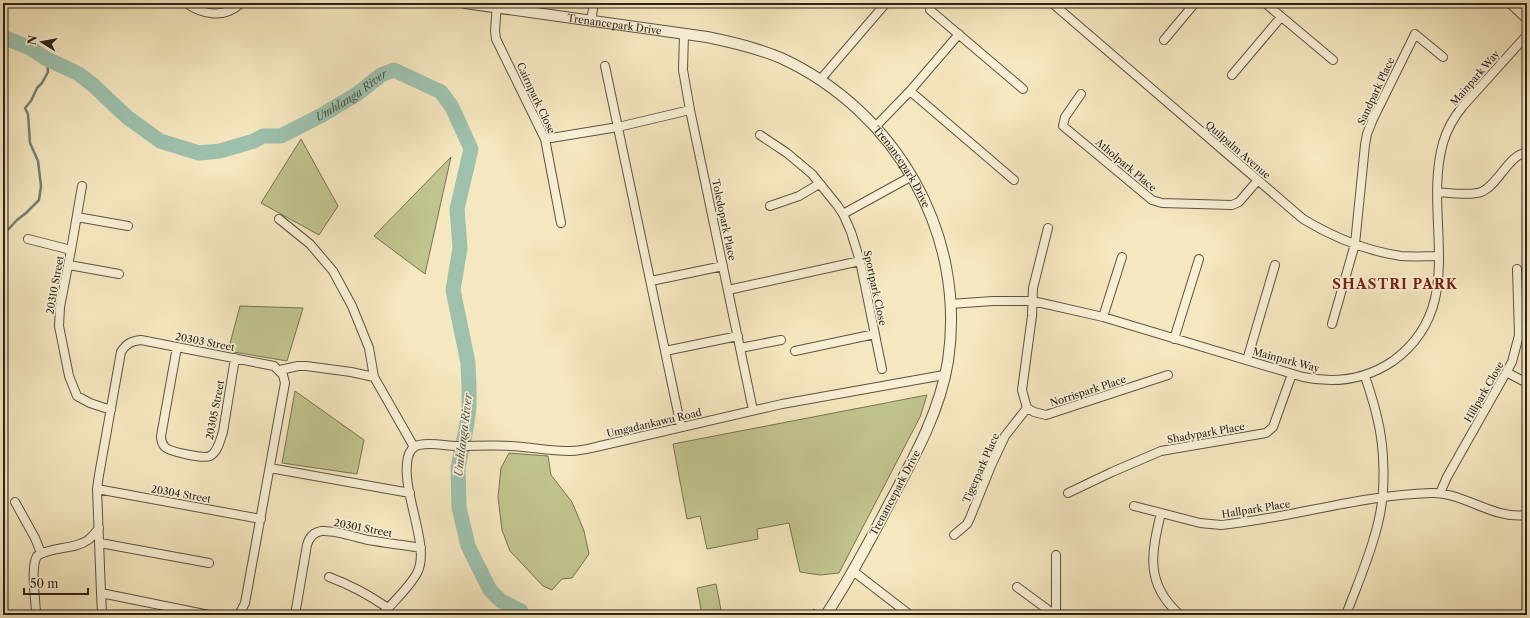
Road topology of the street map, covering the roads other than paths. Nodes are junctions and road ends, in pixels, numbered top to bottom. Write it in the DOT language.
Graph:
graph roads {
  1 [pos="186,3"];
  2 [pos="241,3"];
  3 [pos="465,3"];
  4 [pos="594,3"];
  5 [pos="886,3"];
  6 [pos="1052,3"];
  7 [pos="1195,3"];
  8 [pos="1265,3"];
  9 [pos="1512,3"];
  10 [pos="497,5"];
  11 [pos="930,10"];
  12 [pos="1281,16"];
  13 [pos="1527,18"];
  14 [pos="591,21"];
  15 [pos="684,34"];
  16 [pos="958,34"];
  17 [pos="1527,35"];
  18 [pos="1164,40"];
  19 [pos="1443,57"];
  20 [pos="1333,60"];
  21 [pos="605,66"];
  22 [pos="1232,75"];
  23 [pos="820,80"];
  24 [pos="1023,89"];
  25 [pos="910,90"];
  26 [pos="1082,94"];
  27 [pos="690,110"];
  28 [pos="876,126"];
  29 [pos="618,127"];
  30 [pos="760,135"];
  31 [pos="545,139"];
  32 [pos="1527,153"];
  33 [pos="912,176"];
  34 [pos="1014,180"];
  35 [pos="1258,180"];
  36 [pos="819,184"];
  37 [pos="82,186"];
  38 [pos="1438,192"];
  39 [pos="770,206"];
  40 [pos="843,214"];
  41 [pos="77,217"];
  42 [pos="279,219"];
  43 [pos="561,223"];
  44 [pos="128,226"];
  45 [pos="1048,228"];
  46 [pos="28,239"];
  47 [pos="1356,244"];
  48 [pos="71,250"];
  49 [pos="1122,256"];
  50 [pos="1439,256"];
  51 [pos="1199,259"];
  52 [pos="860,261"];
  53 [pos="69,265"];
  54 [pos="1275,265"];
  55 [pos="723,266"];
  56 [pos="1517,269"];
  57 [pos="119,274"];
  58 [pos="651,281"];
  59 [pos="728,290"];
  60 [pos="1032,301"];
  61 [pos="950,304"];
  62 [pos="1103,317"];
  63 [pos="1332,324"];
  64 [pos="874,334"];
  65 [pos="738,336"];
  66 [pos="1174,339"];
  67 [pos="781,340"];
  68 [pos="177,347"];
  69 [pos="740,348"];
  70 [pos="665,351"];
  71 [pos="795,351"];
  72 [pos="235,358"];
  73 [pos="1247,360"];
  74 [pos="882,369"];
  75 [pos="280,370"];
  76 [pos="1508,372"];
  77 [pos="1292,374"];
  78 [pos="1168,375"];
  79 [pos="944,376"];
  80 [pos="1365,376"];
  81 [pos="374,377"];
  82 [pos="1527,383"];
  83 [pos="1027,408"];
  84 [pos="111,410"];
  85 [pos="753,410"];
  86 [pos="681,427"];
  87 [pos="414,447"];
  88 [pos="270,468"];
  89 [pos="97,489"];
  90 [pos="410,493"];
  91 [pos="1068,493"];
  92 [pos="1440,493"];
  93 [pos="1382,497"];
  94 [pos="15,502"];
  95 [pos="1134,506"];
  96 [pos="1162,513"];
  97 [pos="1527,515"];
  98 [pos="261,519"];
  99 [pos="99,528"];
  100 [pos="954,535"];
  101 [pos="100,543"];
  102 [pos="421,548"];
  103 [pos="41,553"];
  104 [pos="1056,555"];
  105 [pos="209,563"];
  106 [pos="853,571"];
  107 [pos="329,577"];
  108 [pos="1017,587"];
  109 [pos="101,593"];
  110 [pos="388,608"];
  111 [pos="36,615"];
  112 [pos="102,615"];
  113 [pos="209,615"];
  114 [pos="239,615"];
  115 [pos="295,615"];
  116 [pos="382,615"];
  117 [pos="826,615"];
  118 [pos="910,615"];
  119 [pos="1055,615"];
  120 [pos="1180,615"];
  121 [pos="1346,615"];
  1 -- 2 [label="street"];
  3 -- 10 [label="street, Trenancepark Drive"];
  4 -- 14 [label="street"];
  5 -- 23 [label="street"];
  6 -- 35 [label="street, Quilpalm Avenue"];
  7 -- 18 [label="street"];
  8 -- 12 [label="street"];
  9 -- 13 [label="street"];
  10 -- 14 [label="street, Trenancepark Drive"];
  10 -- 31 [label="street, Cairnpark Close"];
  11 -- 16 [label="street"];
  12 -- 20 [label="street"];
  12 -- 22 [label="street"];
  14 -- 15 [label="street, Trenancepark Drive"];
  15 -- 23 [label="street, Trenancepark Drive"];
  15 -- 27 [label="street, Toledopark Place"];
  16 -- 24 [label="street"];
  16 -- 25 [label="street"];
  17 -- 38 [label="street, Mainpark Way"];
  19 -- 47 [label="street, Sandpark Place"];
  21 -- 29 [label="street"];
  23 -- 28 [label="street, Trenancepark Drive"];
  25 -- 28 [label="street"];
  25 -- 34 [label="street"];
  26 -- 35 [label="street, Atholpark Place"];
  27 -- 29 [label="street"];
  27 -- 55 [label="street, Toledopark Place"];
  28 -- 33 [label="street, Trenancepark Drive"];
  29 -- 31 [label="street"];
  29 -- 58 [label="street"];
  30 -- 36 [label="street, Sportpark Close"];
  31 -- 43 [label="street, Cairnpark Close"];
  32 -- 38 [label="street"];
  33 -- 40 [label="street"];
  33 -- 61 [label="street, Trenancepark Drive"];
  35 -- 47 [label="street, Quilpalm Avenue"];
  36 -- 39 [label="street"];
  36 -- 40 [label="street, Sportpark Close"];
  37 -- 41 [label="street, 20310 Street"];
  38 -- 50 [label="street, Mainpark Way"];
  40 -- 52 [label="street, Sportpark Close"];
  41 -- 44 [label="street"];
  41 -- 48 [label="street, 20310 Street"];
  42 -- 81 [label="street"];
  45 -- 60 [label="street"];
  46 -- 48 [label="street"];
  47 -- 50 [label="street, Quilpalm Avenue"];
  47 -- 63 [label="street"];
  48 -- 53 [label="street, 20310 Street"];
  49 -- 62 [label="street"];
  50 -- 80 [label="street, Mainpark Way"];
  51 -- 66 [label="street"];
  52 -- 59 [label="street"];
  52 -- 64 [label="street, Sportpark Close"];
  53 -- 57 [label="street"];
  53 -- 84 [label="street, 20310 Street"];
  54 -- 73 [label="street"];
  55 -- 58 [label="street"];
  55 -- 59 [label="street, Toledopark Place"];
  56 -- 76 [label="street, Hillpark Close"];
  58 -- 70 [label="street"];
  59 -- 65 [label="street, Toledopark Place"];
  60 -- 61 [label="street, Mainpark Way"];
  60 -- 62 [label="street, Mainpark Way"];
  60 -- 83 [label="street"];
  61 -- 79 [label="street, Trenancepark Drive"];
  62 -- 66 [label="street, Mainpark Way"];
  64 -- 71 [label="street"];
  64 -- 74 [label="street, Sportpark Close"];
  65 -- 69 [label="street, Toledopark Place"];
  65 -- 70 [label="street"];
  66 -- 73 [label="street, Mainpark Way"];
  67 -- 69 [label="street"];
  68 -- 72 [label="street, 20303 Street"];
  68 -- 72 [label="street, 20305 Street"];
  68 -- 84 [label="street, 20303 Street"];
  69 -- 85 [label="street, Toledopark Place"];
  70 -- 86 [label="street"];
  72 -- 75 [label="street, 20303 Street"];
  73 -- 77 [label="street, Mainpark Way"];
  75 -- 81 [label="street"];
  75 -- 88 [label="street"];
  76 -- 82 [label="street"];
  76 -- 92 [label="street, Hillpark Close"];
  77 -- 80 [label="street, Mainpark Way"];
  77 -- 91 [label="street, Shadypark Place"];
  78 -- 83 [label="street, Norrispark Place"];
  79 -- 85 [label="street, Umgadankawu Road"];
  79 -- 106 [label="street, Trenancepark Drive"];
  80 -- 93 [label="street"];
  81 -- 87 [label="street"];
  83 -- 100 [label="street, Tigerpark Place"];
  84 -- 89 [label="street, 20303 Street"];
  85 -- 86 [label="street, Umgadankawu Road"];
  86 -- 87 [label="street, Umgadankawu Road"];
  87 -- 90 [label="street"];
  88 -- 90 [label="street"];
  88 -- 98 [label="street"];
  89 -- 98 [label="street, 20304 Street"];
  89 -- 99 [label="street, 20303 Street"];
  90 -- 102 [label="street"];
  92 -- 93 [label="street, Hallpark Place"];
  92 -- 97 [label="street, Hallpark Place"];
  93 -- 96 [label="street, Hallpark Place"];
  93 -- 121 [label="street"];
  94 -- 103 [label="street"];
  95 -- 96 [label="street, Hallpark Place"];
  96 -- 120 [label="street"];
  98 -- 114 [label="street"];
  99 -- 101 [label="street, 20303 Street"];
  99 -- 103 [label="street"];
  101 -- 105 [label="street"];
  101 -- 109 [label="street, 20303 Street"];
  102 -- 110 [label="street"];
  102 -- 115 [label="street, 20301 Street"];
  103 -- 111 [label="street"];
  104 -- 119 [label="street"];
  106 -- 117 [label="street, Trenancepark Drive"];
  106 -- 118 [label="street"];
  107 -- 110 [label="street"];
  108 -- 119 [label="street"];
  109 -- 112 [label="street, 20303 Street"];
  109 -- 113 [label="street"];
  110 -- 116 [label="street"];
}
